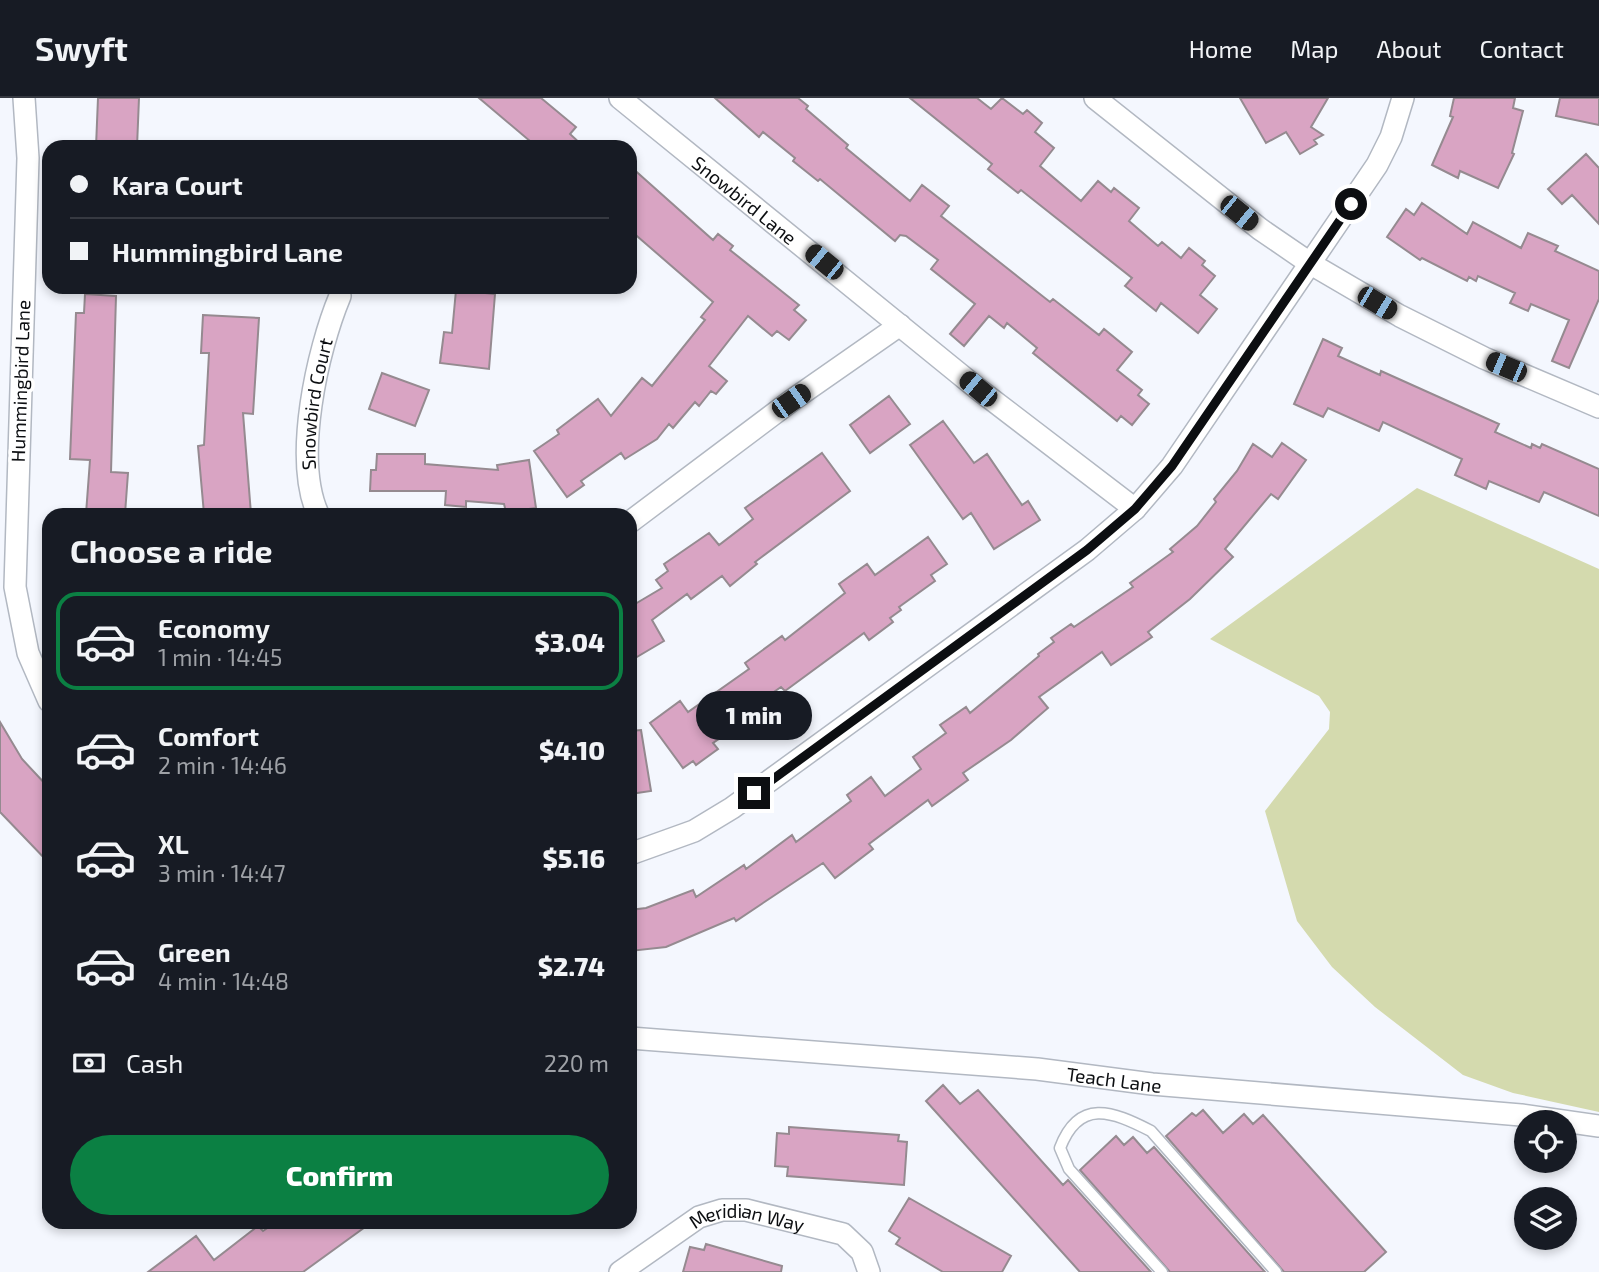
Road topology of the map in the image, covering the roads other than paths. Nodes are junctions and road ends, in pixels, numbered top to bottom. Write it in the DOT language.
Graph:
graph roads {
  1 [pos="24,98"];
  2 [pos="620,98"];
  3 [pos="1095,98"];
  4 [pos="1403,98"];
  5 [pos="1311,264"];
  6 [pos="340,296"];
  7 [pos="900,325"];
  8 [pos="1599,407"];
  9 [pos="315,508"];
  10 [pos="1135,509"];
  11 [pos="637,517"];
  12 [pos="42,685"];
  13 [pos="637,851"];
  14 [pos="637,1039"];
  15 [pos="1599,1126"];
  16 [pos="620,1272"];
  17 [pos="869,1272"];
  18 [pos="1162,1272"];
  19 [pos="1276,1272"];
  1 -- 12 [label="street, Hummingbird Lane"];
  2 -- 7 [label="street, Snowbird Lane"];
  3 -- 5 [label="street"];
  4 -- 5 [label="street"];
  5 -- 8 [label="street"];
  5 -- 10 [label="street"];
  6 -- 9 [label="street, Snowbird Court"];
  7 -- 10 [label="street, Snowbird Lane"];
  7 -- 11 [label="street"];
  10 -- 13 [label="street"];
  14 -- 15 [label="street, Teach Lane"];
  16 -- 17 [label="street, Meridian Way"];
  18 -- 19 [label="lane"];
}
